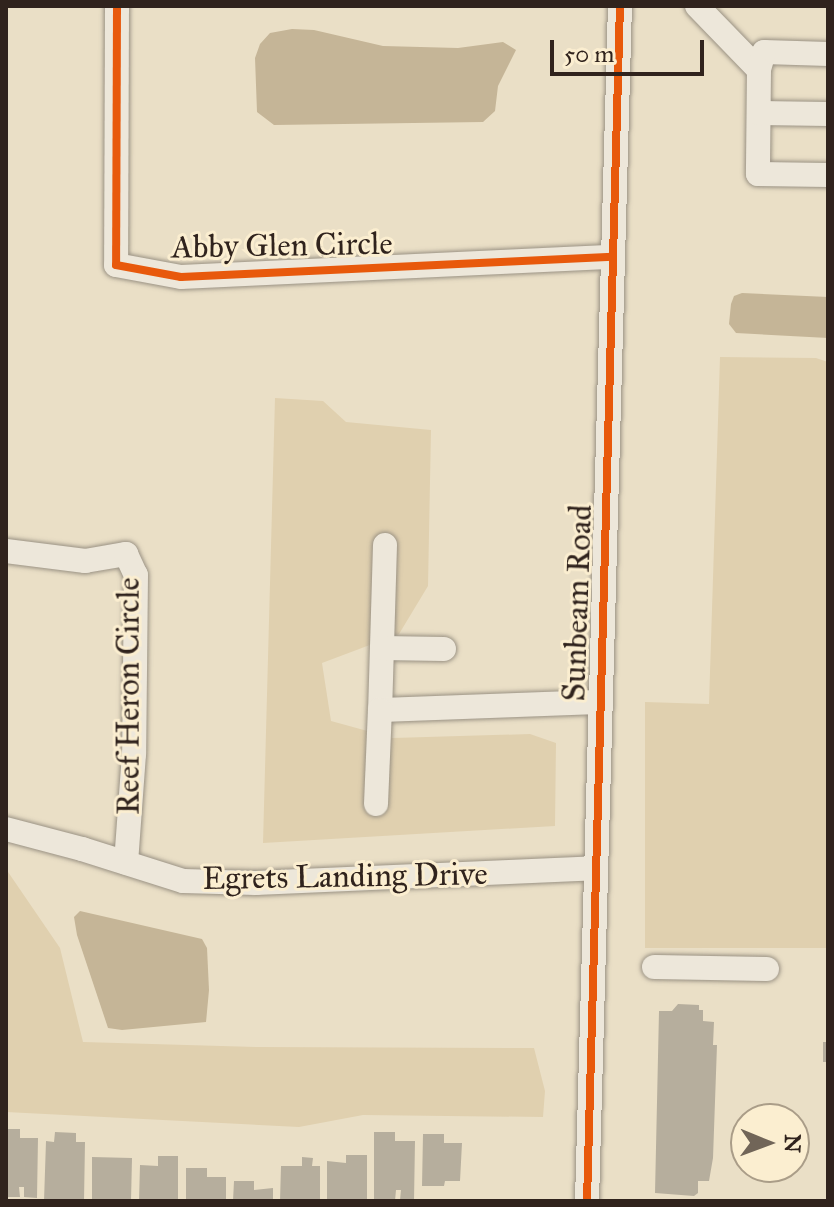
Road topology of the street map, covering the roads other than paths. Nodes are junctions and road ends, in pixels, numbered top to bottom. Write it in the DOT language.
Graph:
graph roads {
  1 [pos="117,6"];
  2 [pos="620,6"];
  3 [pos="697,6"];
  4 [pos="828,54"];
  5 [pos="759,70"];
  6 [pos="759,113"];
  7 [pos="828,114"];
  8 [pos="828,175"];
  9 [pos="613,257"];
  10 [pos="385,545"];
  11 [pos="6,551"];
  12 [pos="382,648"];
  13 [pos="444,649"];
  14 [pos="600,702"];
  15 [pos="380,710"];
  16 [pos="376,804"];
  17 [pos="6,829"];
  18 [pos="126,863"];
  19 [pos="595,868"];
  20 [pos="654,967"];
  21 [pos="767,969"];
  22 [pos="587,1201"];
  1 -- 9 [label="street, Abby Glen Circle"];
  2 -- 9 [label="street, Sunbeam Road"];
  3 -- 5 [label="street"];
  4 -- 5 [label="street"];
  5 -- 6 [label="street"];
  6 -- 7 [label="street"];
  6 -- 8 [label="street"];
  9 -- 14 [label="street, Sunbeam Road"];
  10 -- 12 [label="street"];
  11 -- 18 [label="street, Reef Heron Circle"];
  12 -- 13 [label="street"];
  12 -- 15 [label="street"];
  14 -- 15 [label="street"];
  14 -- 19 [label="street, Sunbeam Road"];
  15 -- 16 [label="street"];
  17 -- 18 [label="street, Egrets Landing Drive"];
  18 -- 19 [label="street, Egrets Landing Drive"];
  19 -- 22 [label="street, Sunbeam Road"];
  20 -- 21 [label="street"];
}
